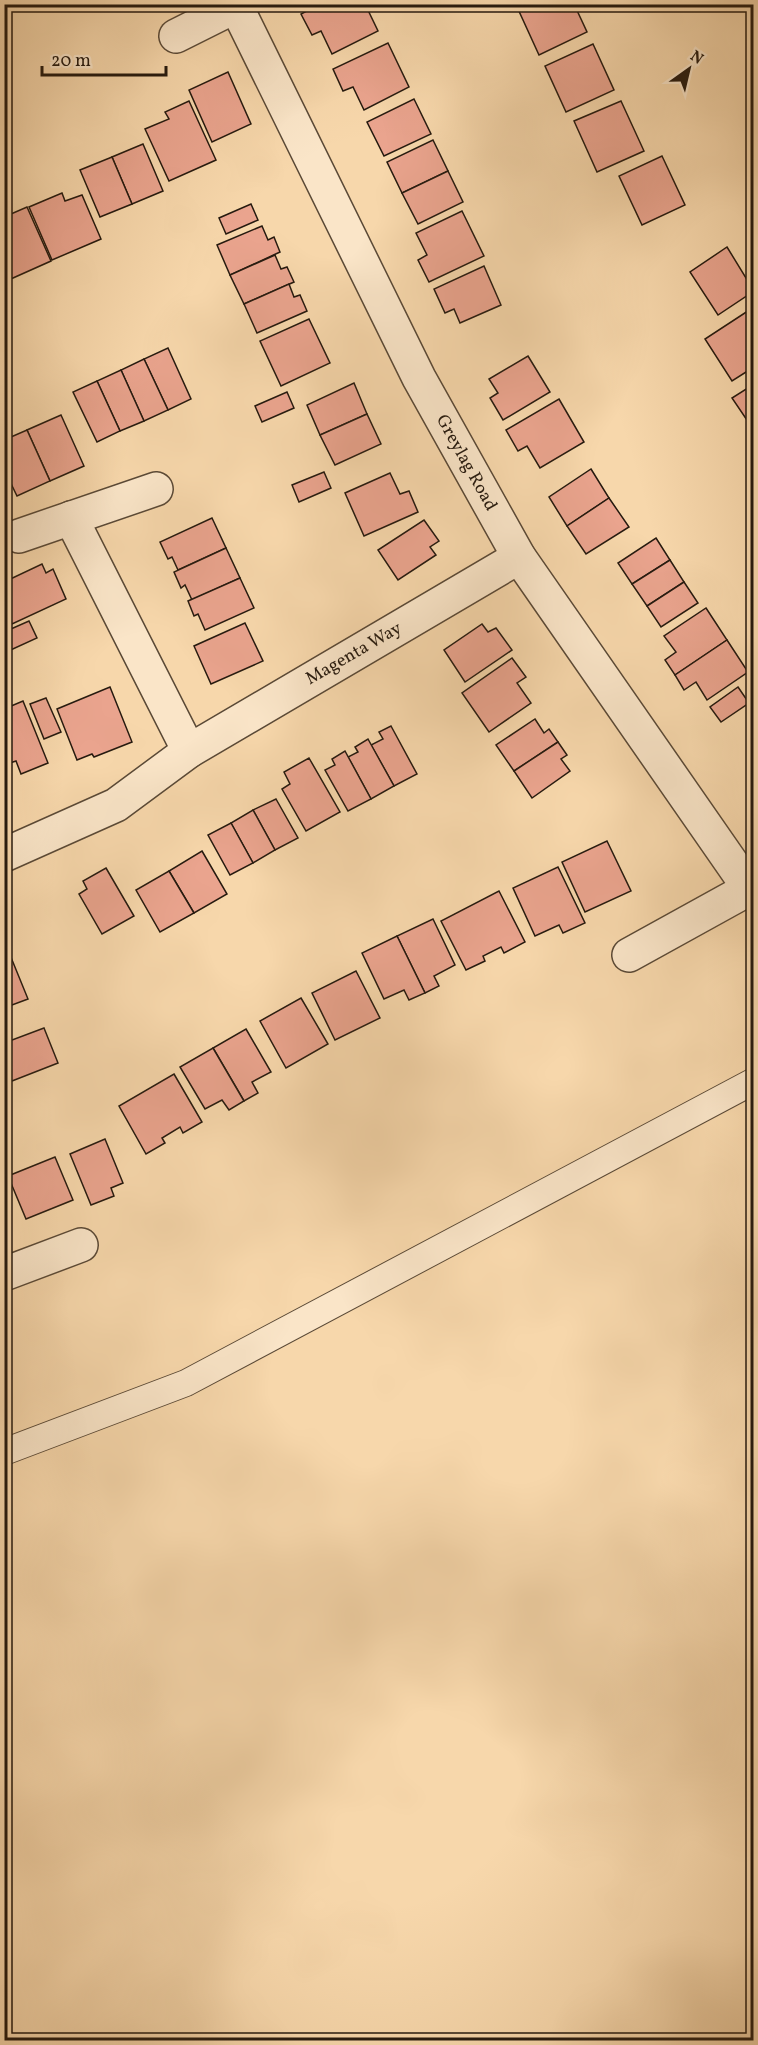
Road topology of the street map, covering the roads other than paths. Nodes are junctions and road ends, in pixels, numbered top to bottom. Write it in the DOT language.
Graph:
graph roads {
  1 [pos="238,5"];
  2 [pos="176,36"];
  3 [pos="156,489"];
  4 [pos="71,518"];
  5 [pos="19,536"];
  6 [pos="519,557"];
  7 [pos="189,750"];
  8 [pos="4,855"];
  9 [pos="751,887"];
  10 [pos="629,955"];
  11 [pos="753,1081"];
  12 [pos="81,1245"];
  13 [pos="4,1274"];
  14 [pos="4,1452"];
  1 -- 2 [label="street, Greylag Road"];
  1 -- 6 [label="street, Greylag Road"];
  3 -- 4 [label="street"];
  4 -- 5 [label="street"];
  4 -- 7 [label="street"];
  6 -- 7 [label="street, Magenta Way"];
  6 -- 9 [label="street, Greylag Road"];
  7 -- 8 [label="street, Magenta Way"];
  9 -- 10 [label="street, Greylag Road"];
  11 -- 14 [label="lane"];
  12 -- 13 [label="street"];
}
